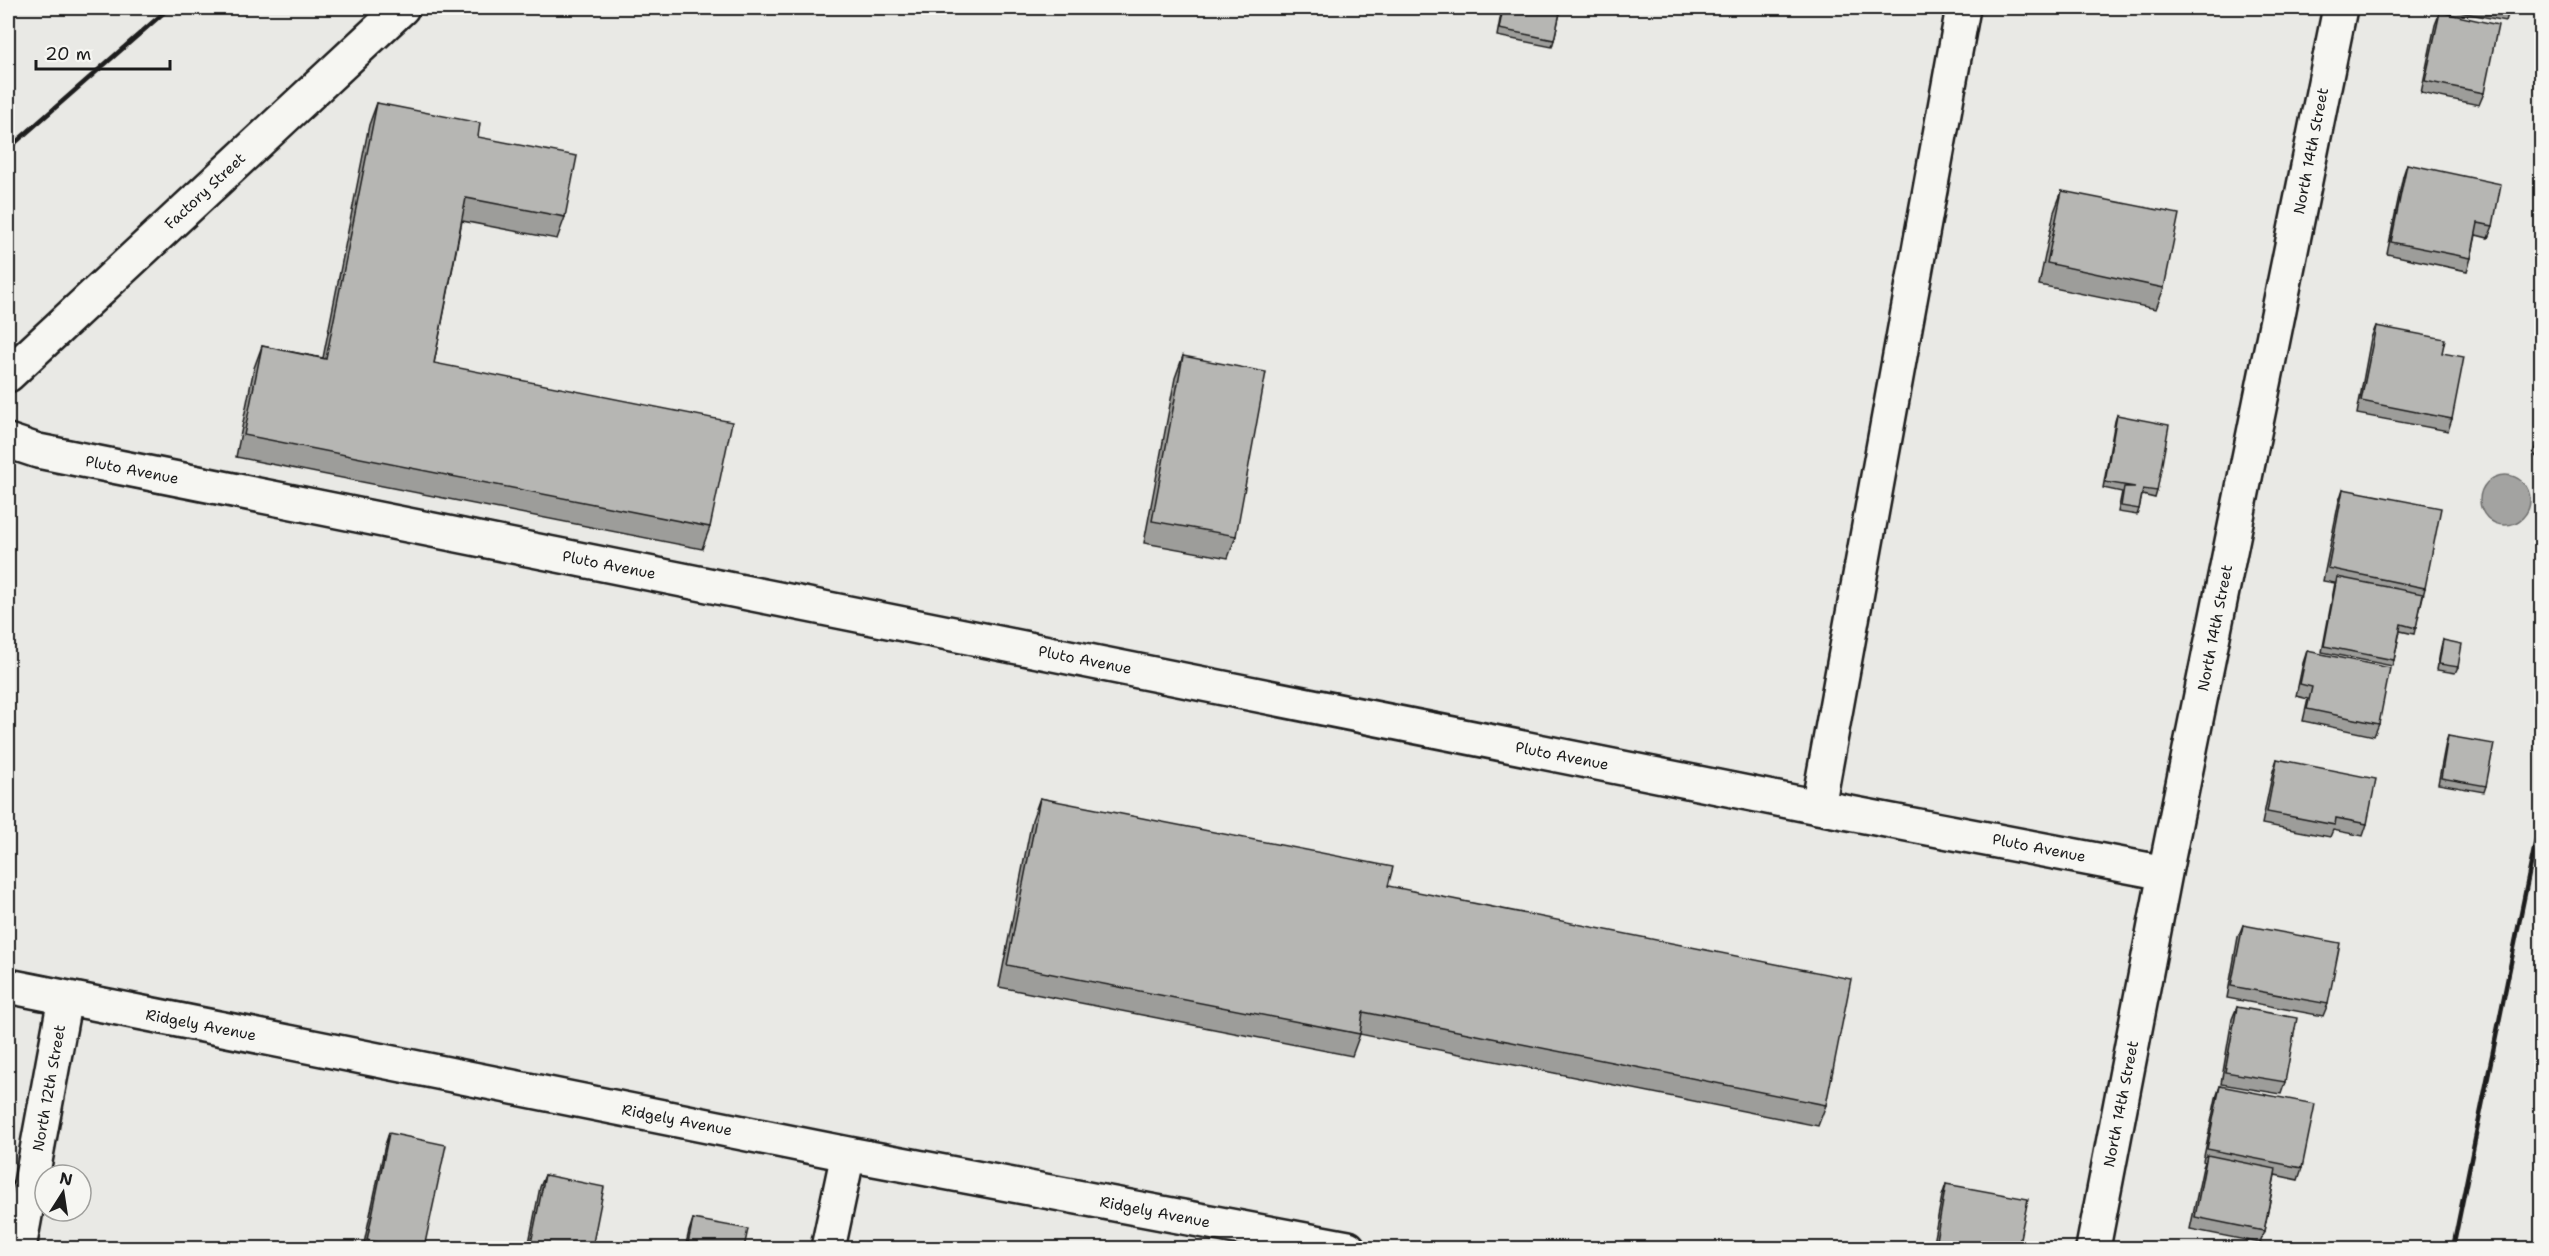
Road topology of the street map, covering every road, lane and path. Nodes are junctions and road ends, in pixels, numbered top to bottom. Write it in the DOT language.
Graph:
graph roads {
  1 [pos="402,8"];
  2 [pos="1963,8"];
  3 [pos="2340,8"];
  4 [pos="8,375"];
  5 [pos="8,441"];
  6 [pos="1818,807"];
  7 [pos="2165,873"];
  8 [pos="8,986"];
  9 [pos="64,998"];
  10 [pos="848,1154"];
  11 [pos="19,1248"];
  12 [pos="828,1248"];
  13 [pos="1348,1248"];
  14 [pos="2094,1248"];
  1 -- 4 [label="street, Factory Street"];
  2 -- 6 [label="street"];
  3 -- 7 [label="street, North 14th Street"];
  5 -- 6 [label="street, Pluto Avenue"];
  6 -- 7 [label="street, Pluto Avenue"];
  7 -- 14 [label="street, North 14th Street"];
  8 -- 9 [label="street, Ridgely Avenue"];
  9 -- 10 [label="street, Ridgely Avenue"];
  9 -- 11 [label="street, North 12th Street"];
  10 -- 12 [label="street"];
  10 -- 13 [label="street, Ridgely Avenue"];
}
